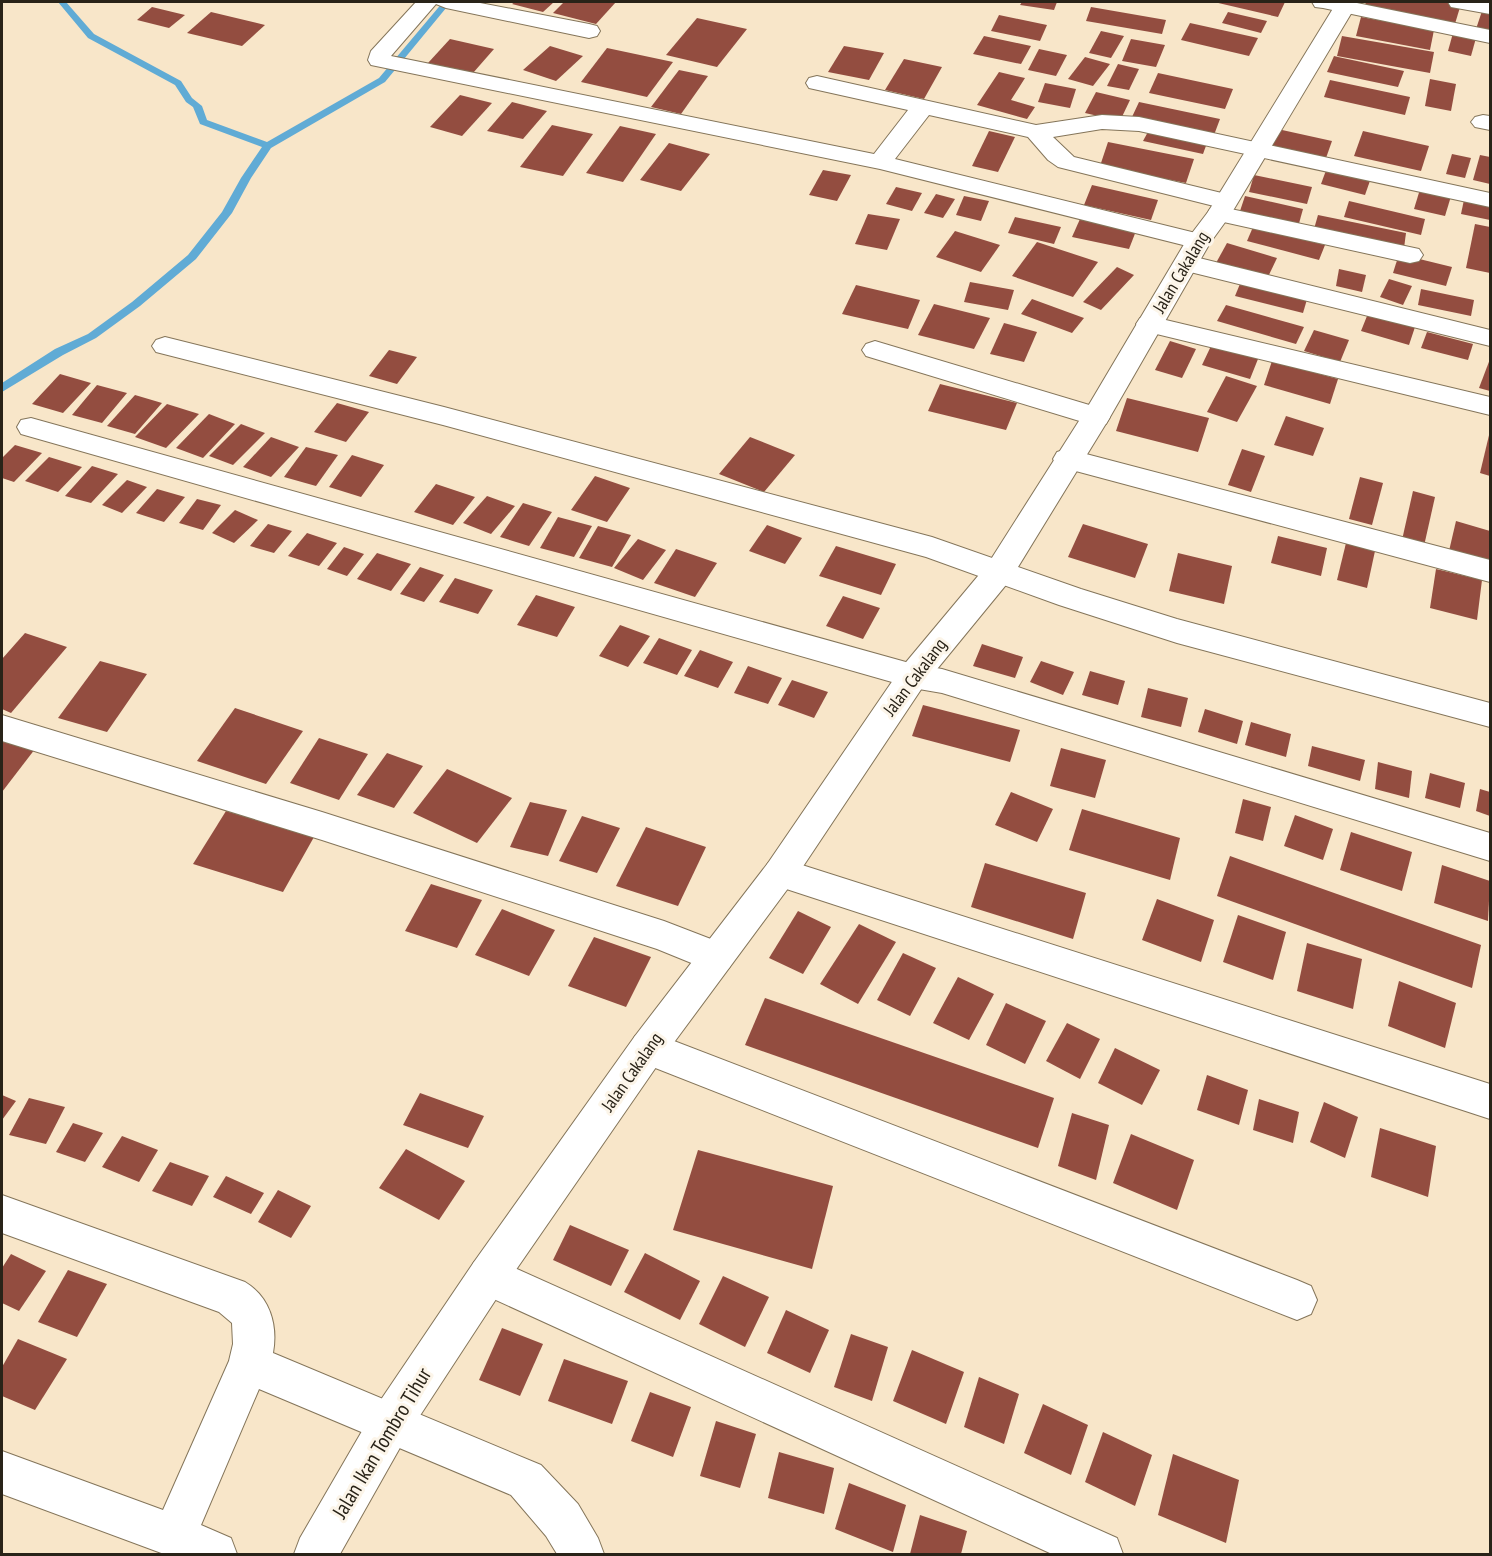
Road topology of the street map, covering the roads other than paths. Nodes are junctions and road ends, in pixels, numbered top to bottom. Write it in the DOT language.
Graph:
graph roads {
  1 [pos="427,2"];
  2 [pos="1459,2"];
  3 [pos="454,3"];
  4 [pos="1338,3"];
  5 [pos="1491,8"];
  6 [pos="589,31"];
  7 [pos="1491,37"];
  8 [pos="818,83"];
  9 [pos="923,107"];
  10 [pos="1036,132"];
  11 [pos="1257,148"];
  12 [pos="880,162"];
  13 [pos="1491,200"];
  14 [pos="1222,208"];
  15 [pos="1193,252"];
  16 [pos="1410,255"];
  17 [pos="1149,324"];
  18 [pos="1491,338"];
  19 [pos="165,346"];
  20 [pos="875,350"];
  21 [pos="1491,406"];
  22 [pos="1096,417"];
  23 [pos="31,427"];
  24 [pos="1067,459"];
  25 [pos="1491,571"];
  26 [pos="999,572"];
  27 [pos="913,676"];
  28 [pos="1491,716"];
  29 [pos="2,728"];
  30 [pos="1491,847"];
  31 [pos="780,873"];
  32 [pos="716,957"];
  33 [pos="648,1048"];
  34 [pos="1491,1102"];
  35 [pos="2,1214"];
  36 [pos="488,1276"];
  37 [pos="1297,1300"];
  38 [pos="451,1333"];
  39 [pos="249,1364"];
  40 [pos="391,1422"];
  41 [pos="2,1473"];
  42 [pos="174,1536"];
  43 [pos="216,1554"];
  44 [pos="316,1554"];
  45 [pos="582,1554"];
  46 [pos="1101,1554"];
  1 -- 12 [label="street"];
  2 -- 5 [label="street"];
  3 -- 6 [label="street"];
  4 -- 7 [label="street"];
  4 -- 11 [label="street, Jalan Cakalang"];
  8 -- 9 [label="street"];
  9 -- 10 [label="street"];
  9 -- 12 [label="street"];
  10 -- 11 [label="street"];
  10 -- 14 [label="street"];
  11 -- 13 [label="street"];
  11 -- 14 [label="street, Jalan Cakalang"];
  12 -- 15 [label="street"];
  14 -- 15 [label="street, Jalan Cakalang"];
  14 -- 16 [label="street"];
  15 -- 17 [label="street, Jalan Cakalang"];
  15 -- 18 [label="street"];
  17 -- 21 [label="street"];
  17 -- 22 [label="street, Jalan Cakalang"];
  19 -- 26 [label="street"];
  20 -- 22 [label="street"];
  22 -- 24 [label="street, Jalan Cakalang"];
  23 -- 27 [label="street"];
  24 -- 25 [label="street"];
  24 -- 26 [label="street, Jalan Cakalang"];
  26 -- 27 [label="street, Jalan Cakalang"];
  26 -- 28 [label="street"];
  27 -- 30 [label="street"];
  27 -- 31 [label="street, Jalan Cakalang"];
  29 -- 32 [label="street"];
  31 -- 32 [label="street, Jalan Cakalang"];
  31 -- 34 [label="street"];
  32 -- 33 [label="street, Jalan Cakalang"];
  33 -- 36 [label="street, Jalan Cakalang"];
  33 -- 37 [label="street"];
  35 -- 39 [label="street"];
  36 -- 38 [label="street, Jalan Cakalang"];
  36 -- 46 [label="street"];
  38 -- 40 [label="street, Jalan Ikan Tombro Tihur"];
  39 -- 40 [label="street"];
  39 -- 42 [label="street"];
  40 -- 44 [label="street, Jalan Ikan Tombro Tihur"];
  40 -- 45 [label="street"];
  41 -- 42 [label="street"];
  42 -- 43 [label="street"];
}
